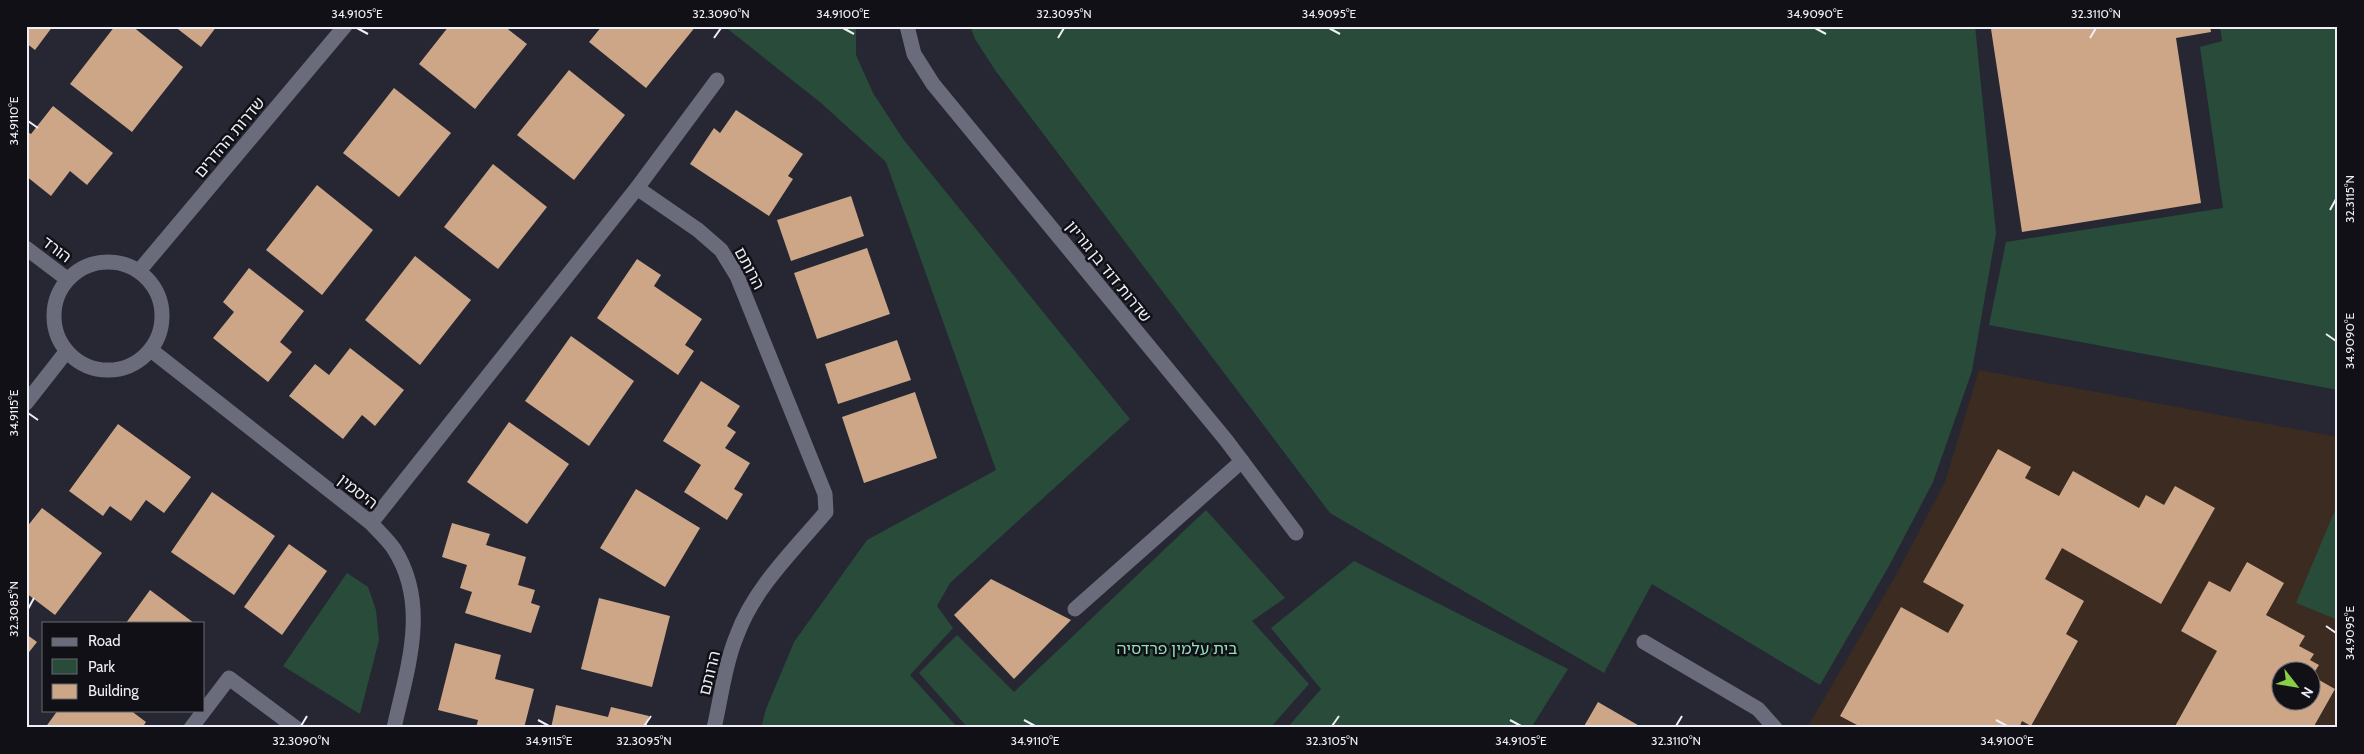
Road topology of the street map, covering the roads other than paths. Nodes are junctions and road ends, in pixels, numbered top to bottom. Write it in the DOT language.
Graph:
graph roads {
  1 [pos="345,26"];
  2 [pos="907,26"];
  3 [pos="717,80"];
  4 [pos="638,188"];
  5 [pos="26,248"];
  6 [pos="139,271"];
  7 [pos="68,279"];
  8 [pos="151,350"];
  9 [pos="66,352"];
  10 [pos="26,403"];
  11 [pos="1242,461"];
  12 [pos="371,523"];
  13 [pos="1296,532"];
  14 [pos="1075,610"];
  15 [pos="1644,642"];
  16 [pos="205,710"];
  17 [pos="203,712"];
  18 [pos="191,728"];
  19 [pos="296,728"];
  20 [pos="394,728"];
  21 [pos="714,728"];
  22 [pos="1775,728"];
  1 -- 6 [label="street, שדרות ההדרים"];
  2 -- 11 [label="street, שדרות דוד בן גוריון"];
  3 -- 4 [label="street"];
  4 -- 12 [label="street"];
  4 -- 21 [label="street, הרותם"];
  5 -- 7 [label="street, הורד"];
  6 -- 7 [label="street"];
  6 -- 8 [label="street"];
  7 -- 9 [label="street"];
  8 -- 9 [label="street"];
  8 -- 12 [label="street, היסמין"];
  9 -- 10 [label="street"];
  11 -- 13 [label="street, שדרות דוד בן גוריון"];
  11 -- 14 [label="street"];
  12 -- 20 [label="street, היסמין"];
  15 -- 22 [label="street"];
  16 -- 19 [label="street"];
  17 -- 18 [label="street"];
}
